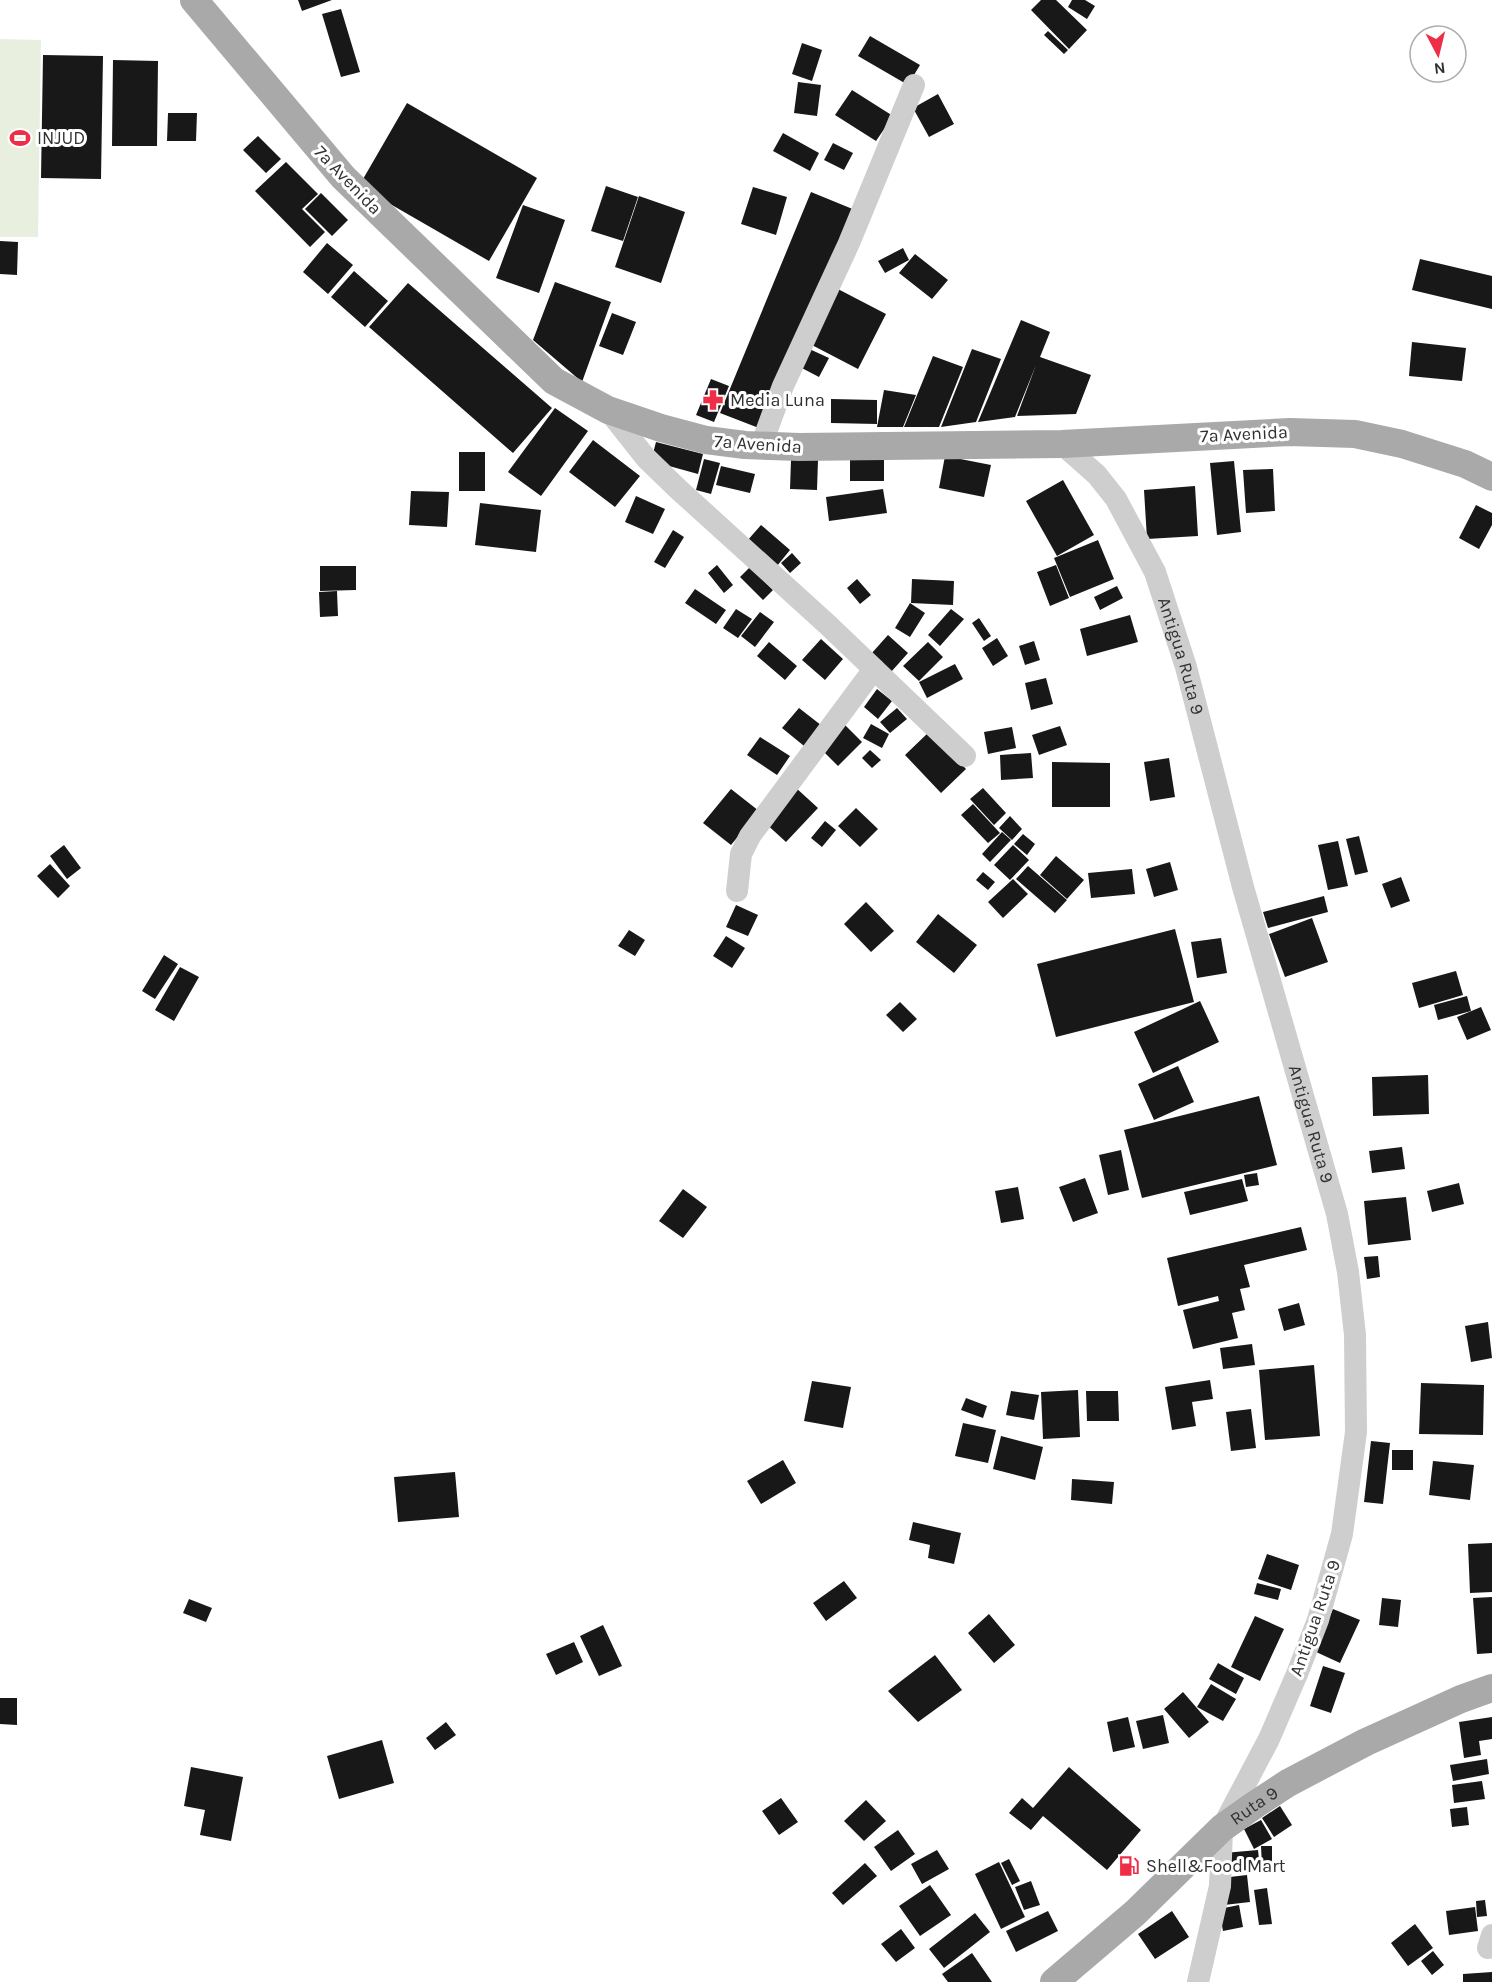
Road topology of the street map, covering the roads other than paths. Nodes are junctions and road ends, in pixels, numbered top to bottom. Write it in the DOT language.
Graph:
graph roads {
  1 [pos="194,0"];
  2 [pos="914,86"];
  3 [pos="608,410"];
  4 [pos="1062,444"];
  5 [pos="761,446"];
  6 [pos="1492,477"];
  7 [pos="874,669"];
  8 [pos="964,756"];
  9 [pos="737,891"];
  10 [pos="1492,1688"];
  11 [pos="1222,1828"];
  12 [pos="1054,1982"];
  13 [pos="1198,1982"];
  1 -- 3 [label="main road, 7ª Avenida"];
  2 -- 5 [label="street"];
  3 -- 5 [label="main road, 7ª Avenida"];
  3 -- 7 [label="street"];
  4 -- 5 [label="main road, 7ª Avenida"];
  4 -- 6 [label="main road, 7ª Avenida"];
  4 -- 11 [label="street, Antigua Ruta 9"];
  7 -- 8 [label="street"];
  7 -- 9 [label="street"];
  10 -- 11 [label="main road, Ruta 9"];
  11 -- 12 [label="main road, Ruta 9"];
  11 -- 13 [label="street"];
}
